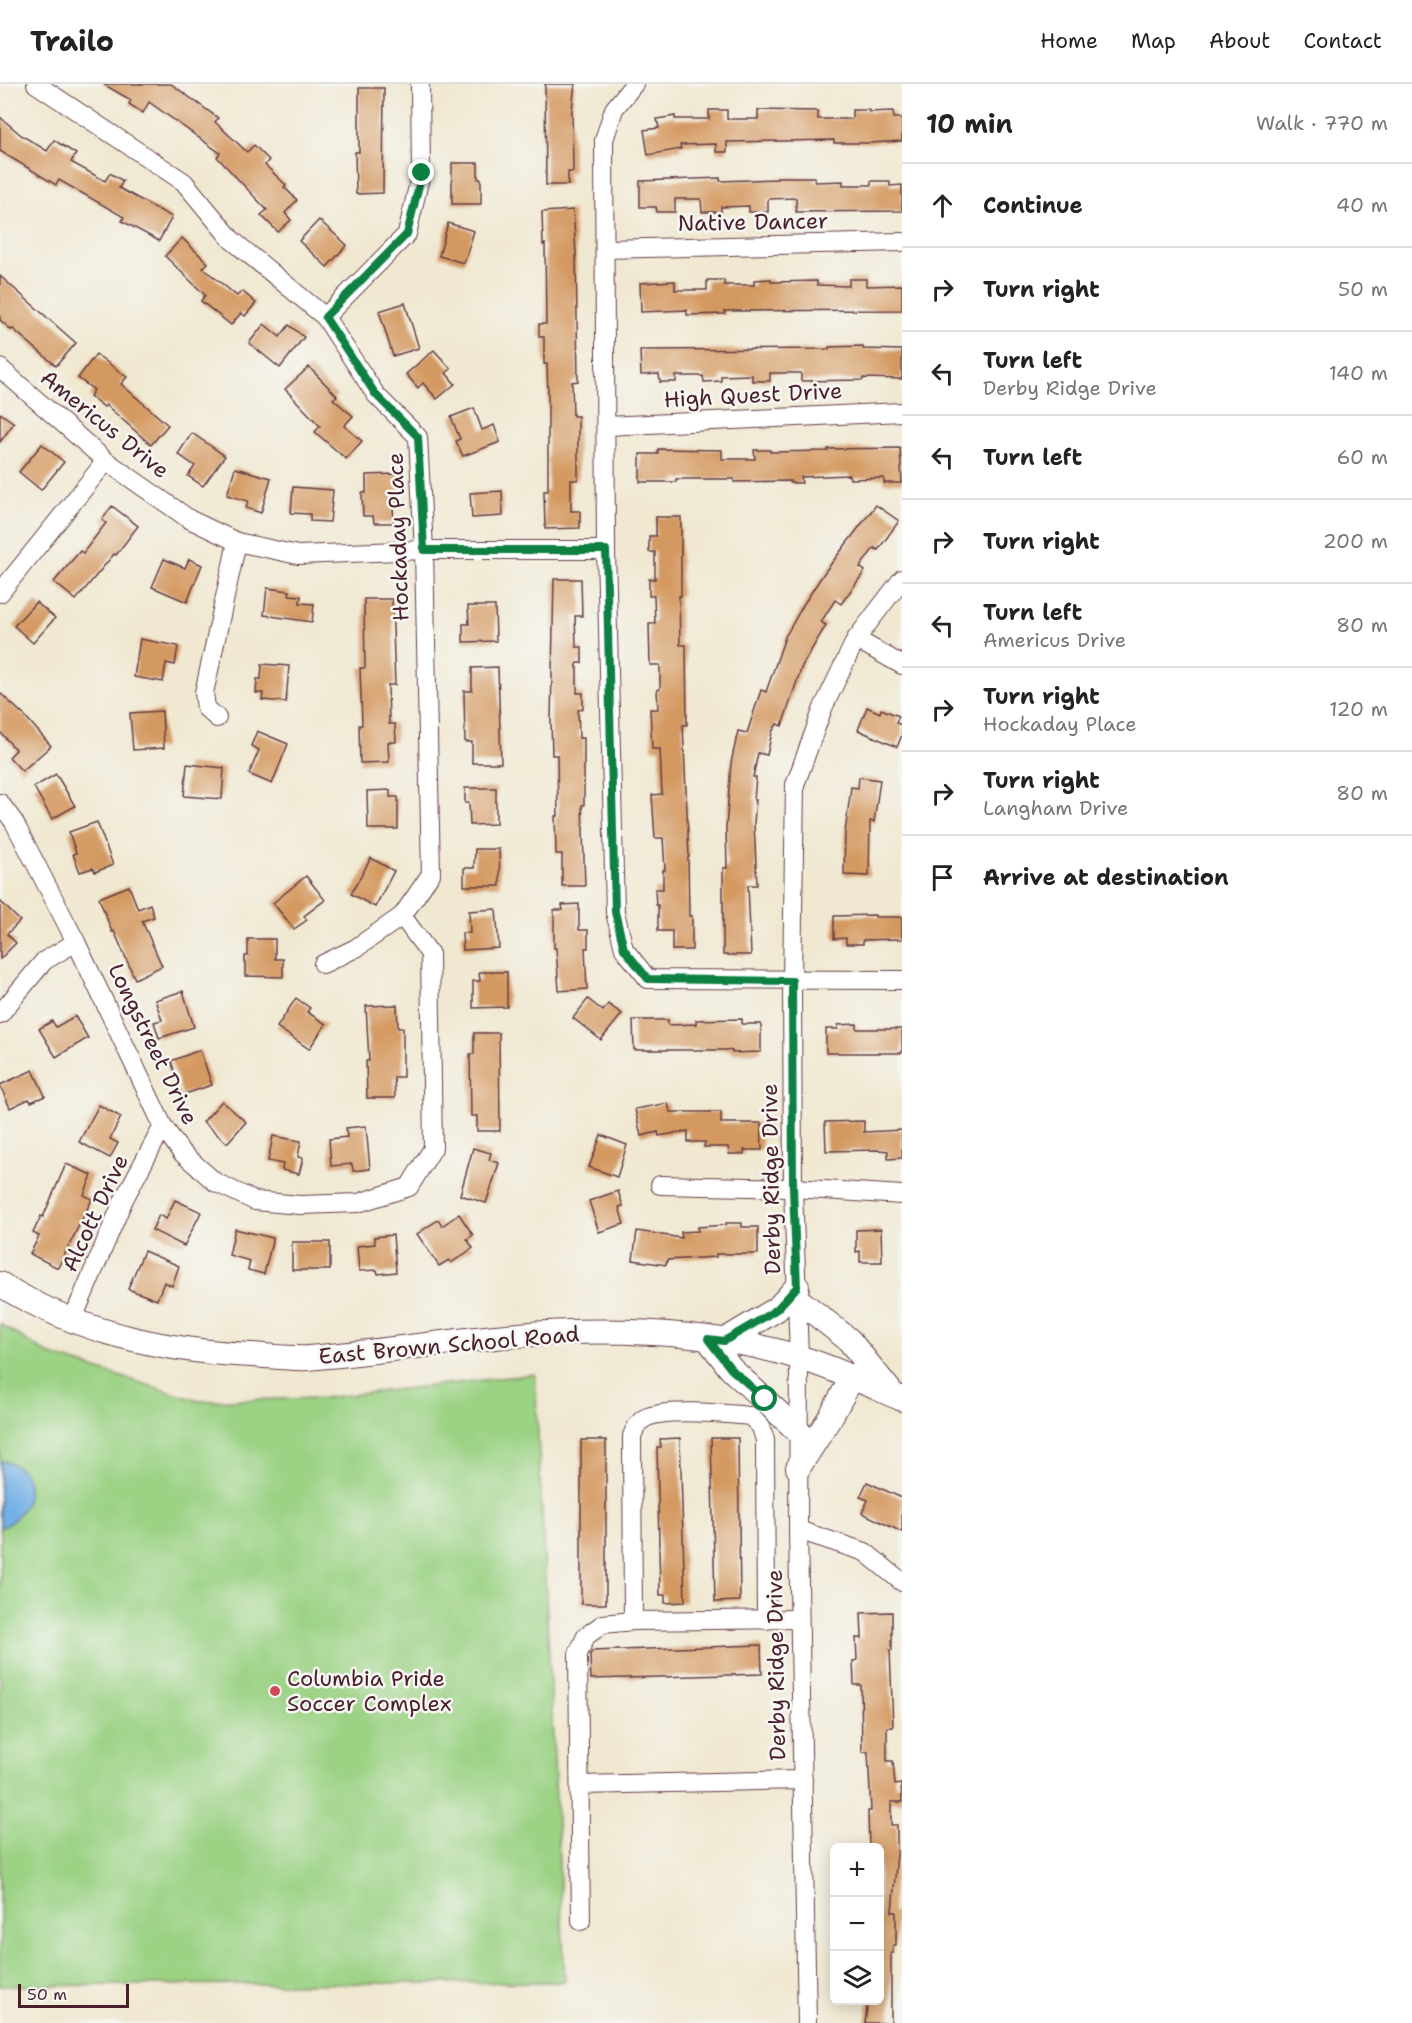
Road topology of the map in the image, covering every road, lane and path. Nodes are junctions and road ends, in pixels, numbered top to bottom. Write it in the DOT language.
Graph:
graph roads {
  1 [pos="36,84"];
  2 [pos="420,84"];
  3 [pos="634,84"];
  4 [pos="902,242"];
  5 [pos="605,249"];
  6 [pos="325,317"];
  7 [pos="0,368"];
  8 [pos="902,412"];
  9 [pos="606,426"];
  10 [pos="106,461"];
  11 [pos="237,542"];
  12 [pos="424,550"];
  13 [pos="606,550"];
  14 [pos="902,579"];
  15 [pos="0,593"];
  16 [pos="856,639"];
  17 [pos="902,665"];
  18 [pos="217,718"];
  19 [pos="0,803"];
  20 [pos="402,916"];
  21 [pos="76,942"];
  22 [pos="323,964"];
  23 [pos="902,980"];
  24 [pos="792,981"];
  25 [pos="0,1014"];
  26 [pos="163,1126"];
  27 [pos="660,1185"];
  28 [pos="793,1188"];
  29 [pos="902,1195"];
  30 [pos="0,1284"];
  31 [pos="797,1293"];
  32 [pos="72,1321"];
  33 [pos="716,1340"];
  34 [pos="799,1357"];
  35 [pos="852,1376"];
  36 [pos="898,1397"];
  37 [pos="799,1432"];
  38 [pos="798,1468"];
  39 [pos="798,1530"];
  40 [pos="902,1582"];
  41 [pos="800,1619"];
  42 [pos="766,1620"];
  43 [pos="633,1621"];
  44 [pos="803,1780"];
  45 [pos="580,1785"];
  46 [pos="581,1921"];
  47 [pos="807,2023"];
  1 -- 6 [label="street, Hockaday Place"];
  2 -- 6 [label="street"];
  3 -- 5 [label="street"];
  4 -- 5 [label="street, Native Dancer"];
  5 -- 9 [label="street"];
  6 -- 12 [label="street, Hockaday Place"];
  7 -- 10 [label="street, Americus Drive"];
  8 -- 9 [label="street, High Quest Drive"];
  9 -- 13 [label="street"];
  10 -- 11 [label="street, Americus Drive"];
  10 -- 15 [label="street"];
  11 -- 12 [label="street, Americus Drive"];
  11 -- 18 [label="street"];
  12 -- 13 [label="street, Americus Drive"];
  12 -- 20 [label="street, Hockaday Place"];
  13 -- 24 [label="street"];
  14 -- 16 [label="street, Derby Ridge Drive"];
  16 -- 17 [label="street"];
  16 -- 24 [label="street, Derby Ridge Drive"];
  19 -- 21 [label="street, Longstreet Drive"];
  20 -- 22 [label="street, Hockaday Place"];
  20 -- 26 [label="street, Longstreet Drive"];
  21 -- 25 [label="street"];
  21 -- 26 [label="street, Longstreet Drive"];
  23 -- 24 [label="street"];
  24 -- 28 [label="street, Derby Ridge Drive"];
  26 -- 32 [label="street, Alcott Drive"];
  27 -- 28 [label="street"];
  28 -- 29 [label="street"];
  28 -- 31 [label="street, Derby Ridge Drive"];
  30 -- 32 [label="main road, East Brown School Road"];
  31 -- 33 [label="main road"];
  31 -- 34 [label="street, Derby Ridge Drive"];
  31 -- 36 [label="main road"];
  32 -- 33 [label="main road, East Brown School Road"];
  33 -- 34 [label="main road, East Brown School Road"];
  33 -- 37 [label="main road"];
  34 -- 35 [label="main road, East Brown School Road"];
  34 -- 37 [label="street, Derby Ridge Drive"];
  35 -- 36 [label="main road, East Brown School Road"];
  35 -- 38 [label="main road"];
  37 -- 38 [label="street, Derby Ridge Drive"];
  38 -- 39 [label="street, Derby Ridge Drive"];
  39 -- 40 [label="street"];
  39 -- 41 [label="street, Derby Ridge Drive"];
  41 -- 42 [label="street"];
  41 -- 44 [label="street, Derby Ridge Drive"];
  42 -- 43 [label="street"];
  42 -- 43 [label="street"];
  43 -- 45 [label="street"];
  44 -- 45 [label="street"];
  44 -- 47 [label="street, Derby Ridge Drive"];
  45 -- 46 [label="street"];
}
